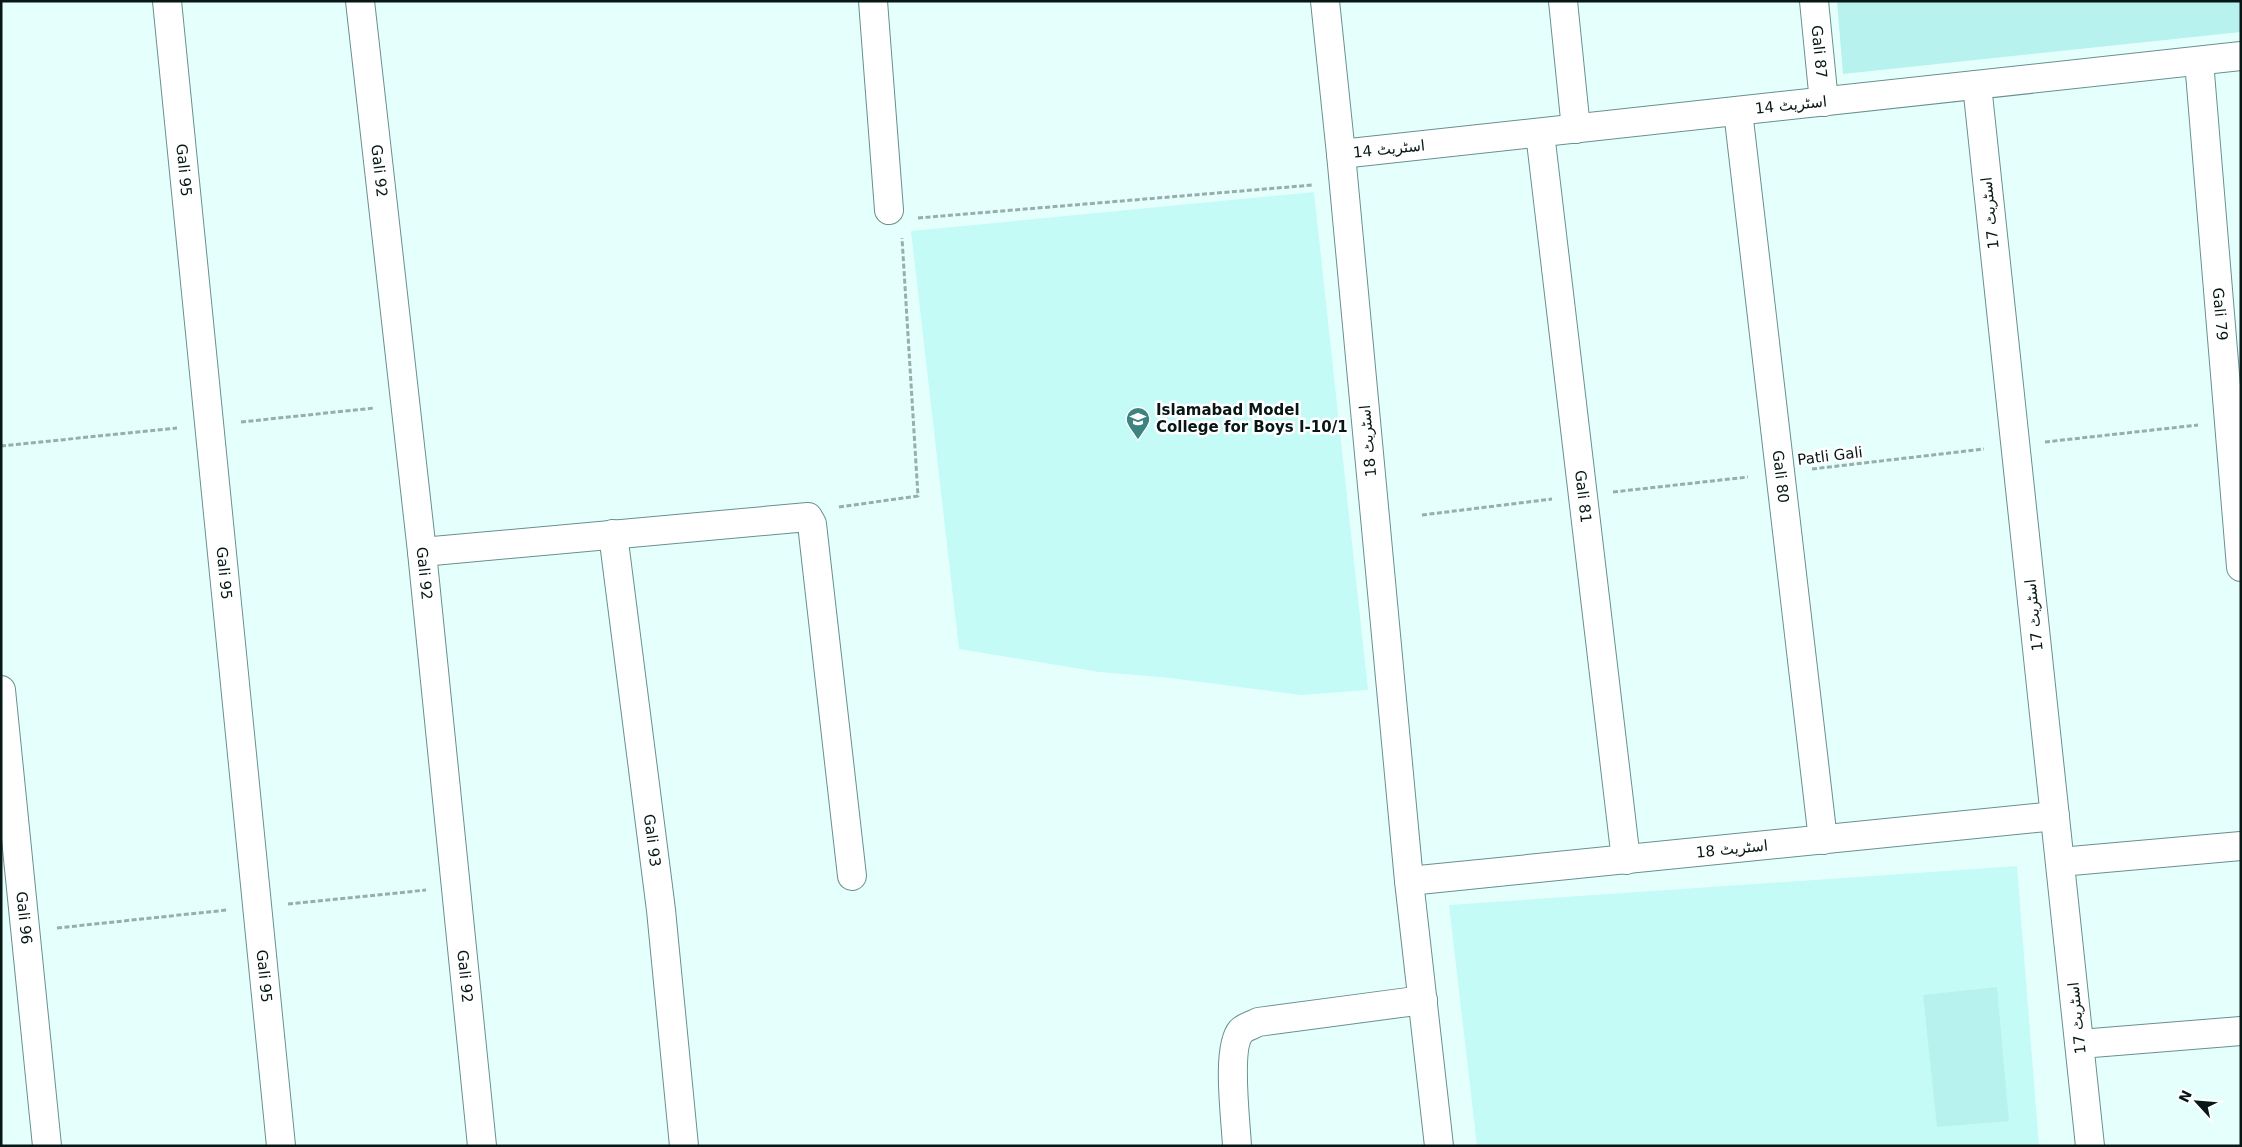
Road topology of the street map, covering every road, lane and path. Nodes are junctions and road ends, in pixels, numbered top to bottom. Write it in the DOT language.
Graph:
graph roads {
  1 [pos="167,1"];
  2 [pos="360,1"];
  3 [pos="873,1"];
  4 [pos="1325,1"];
  5 [pos="1563,1"];
  6 [pos="1814,1"];
  7 [pos="2241,56"];
  8 [pos="2199,61"];
  9 [pos="1977,85"];
  10 [pos="1824,102"];
  11 [pos="1738,111"];
  12 [pos="1576,129"];
  13 [pos="1540,133"];
  14 [pos="1342,154"];
  15 [pos="1320,185"];
  16 [pos="900,219"];
  17 [pos="2201,424"];
  18 [pos="2044,442"];
  19 [pos="1994,448"];
  20 [pos="1807,470"];
  21 [pos="1757,476"];
  22 [pos="1610,493"];
  23 [pos="1560,498"];
  24 [pos="838,507"];
  25 [pos="1422,514"];
  26 [pos="613,534"];
  27 [pos="422,552"];
  28 [pos="2241,567"];
  29 [pos="1,690"];
  30 [pos="2055,816"];
  31 [pos="1823,840"];
  32 [pos="2241,846"];
  33 [pos="1626,860"];
  34 [pos="2060,862"];
  35 [pos="852,876"];
  36 [pos="1409,881"];
  37 [pos="1423,1000"];
  38 [pos="2241,1031"];
  39 [pos="2080,1044"];
  40 [pos="47,1146"];
  41 [pos="281,1146"];
  42 [pos="482,1146"];
  43 [pos="684,1146"];
  44 [pos="1237,1146"];
  45 [pos="1439,1146"];
  46 [pos="2090,1146"];
  1 -- 41 [label="street, Gali 95"];
  2 -- 27 [label="street, Gali 92"];
  3 -- 16 [label="street"];
  4 -- 14 [label="street, اسٹریٹ 18"];
  5 -- 12 [label="street"];
  6 -- 10 [label="street, Gali 87"];
  7 -- 8 [label="street, اسٹریٹ 14"];
  8 -- 9 [label="street, اسٹریٹ 14"];
  8 -- 28 [label="street, Gali 79"];
  9 -- 10 [label="street, اسٹریٹ 14"];
  9 -- 30 [label="street, اسٹریٹ 17"];
  10 -- 11 [label="street, اسٹریٹ 14"];
  11 -- 12 [label="street, اسٹریٹ 14"];
  11 -- 31 [label="street, Gali 80"];
  12 -- 13 [label="street, اسٹریٹ 14"];
  13 -- 14 [label="street, اسٹریٹ 14"];
  13 -- 33 [label="street, Gali 81"];
  14 -- 36 [label="street, اسٹریٹ 18"];
  15 -- 16 [label="path"];
  16 -- 24 [label="path"];
  17 -- 18 [label="path"];
  19 -- 20 [label="path, Patli Gali"];
  21 -- 22 [label="path"];
  23 -- 25 [label="path"];
  26 -- 27 [label="street"];
  26 -- 35 [label="street"];
  26 -- 43 [label="street, Gali 93"];
  27 -- 42 [label="street, Gali 92"];
  29 -- 40 [label="street, Gali 96"];
  30 -- 31 [label="street, اسٹریٹ 18"];
  30 -- 34 [label="street, اسٹریٹ 17"];
  31 -- 33 [label="street, اسٹریٹ 18"];
  32 -- 34 [label="street"];
  33 -- 36 [label="street, اسٹریٹ 18"];
  34 -- 39 [label="street, اسٹریٹ 17"];
  36 -- 37 [label="street, اسٹریٹ 18"];
  37 -- 44 [label="street"];
  37 -- 45 [label="street, اسٹریٹ 18"];
  38 -- 39 [label="street"];
  39 -- 46 [label="street, اسٹریٹ 17"];
}
